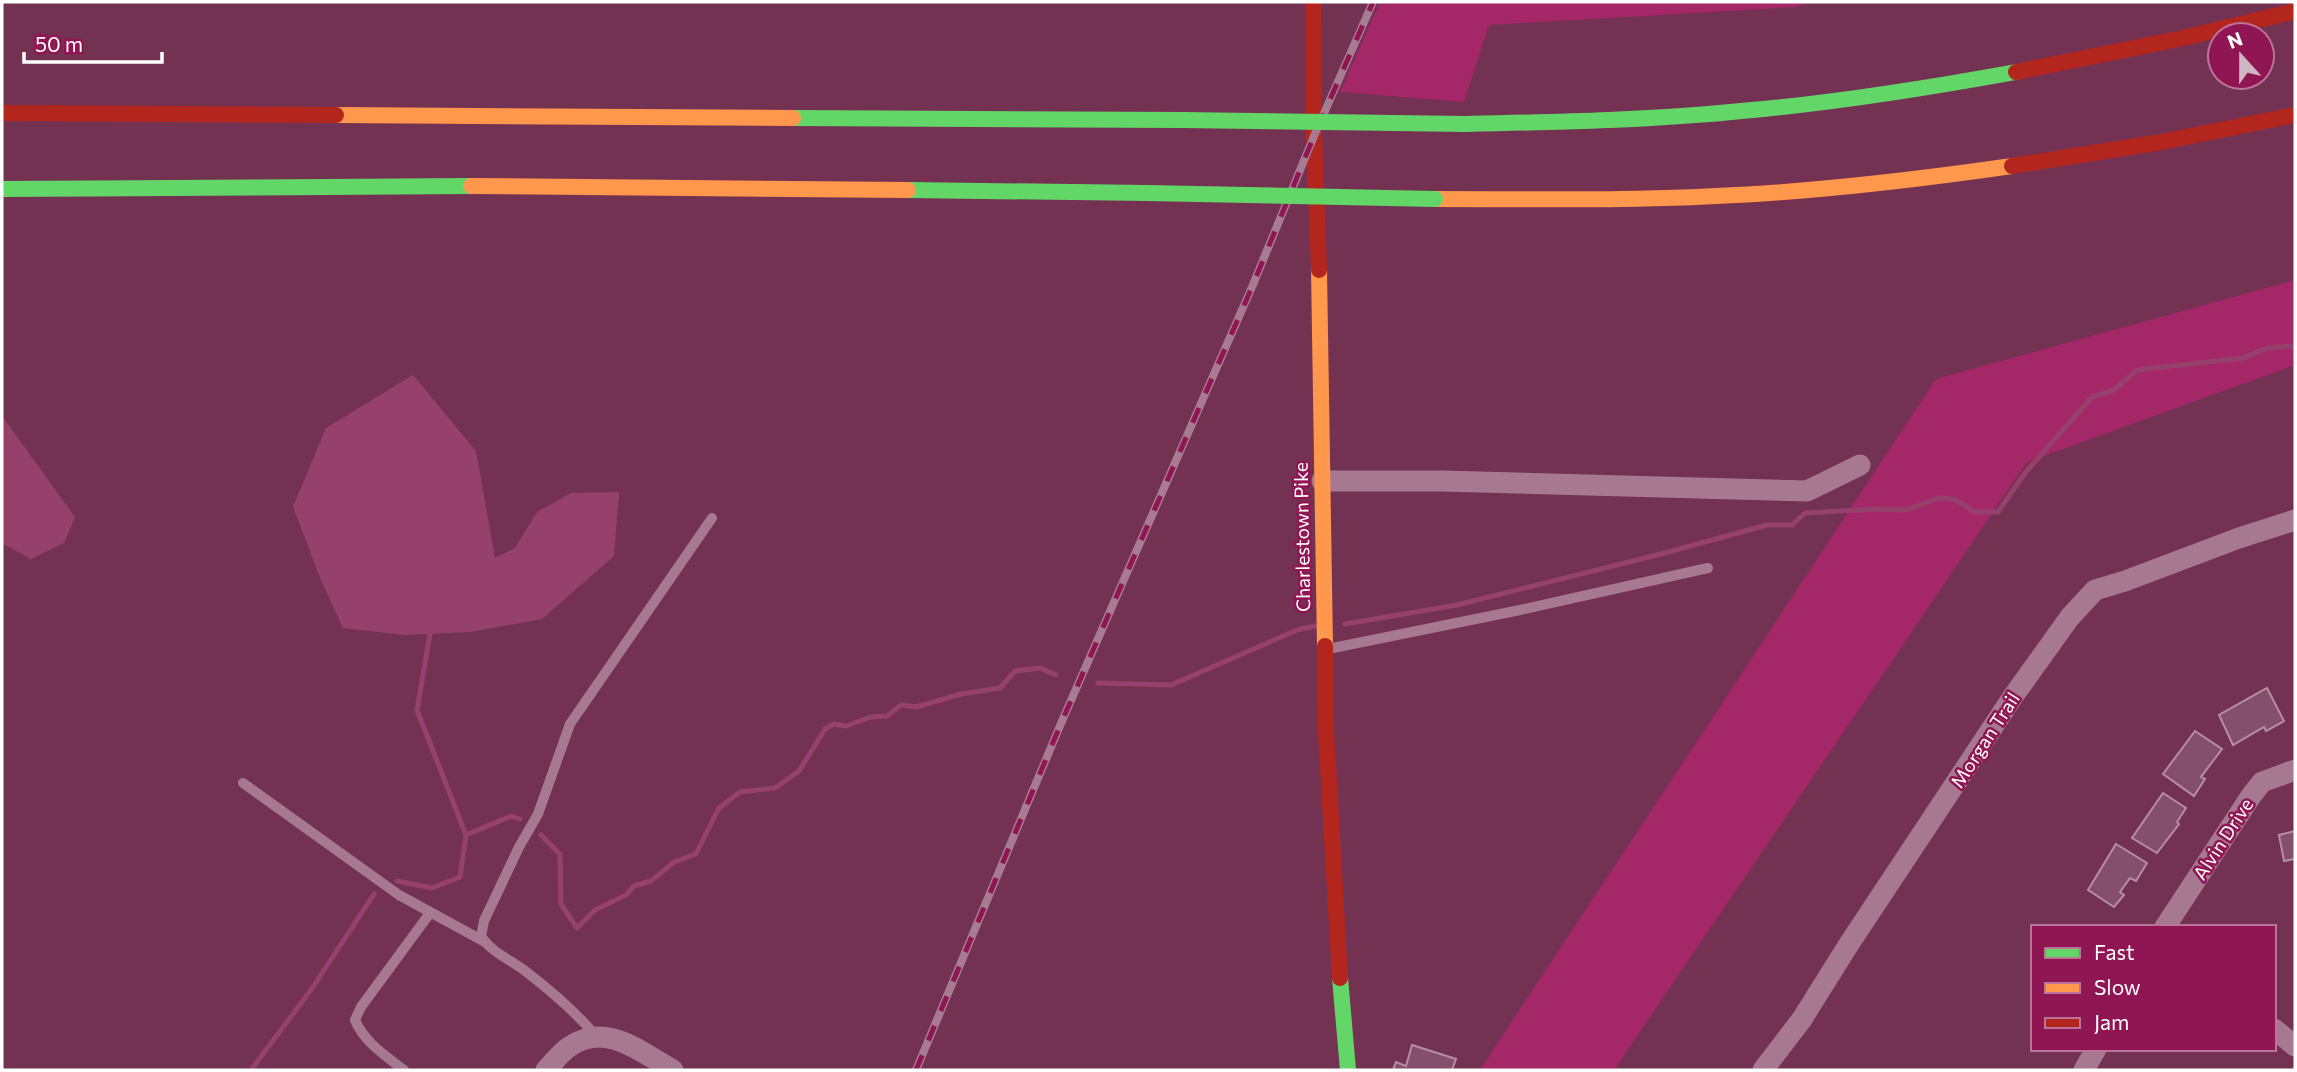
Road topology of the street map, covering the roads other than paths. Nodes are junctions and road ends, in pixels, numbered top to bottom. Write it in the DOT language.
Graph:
graph roads {
  1 [pos="1313,2"];
  2 [pos="2295,11"];
  3 [pos="2,113"];
  4 [pos="2295,115"];
  5 [pos="2,189"];
  6 [pos="1860,465"];
  7 [pos="1322,481"];
  8 [pos="712,518"];
  9 [pos="2295,520"];
  10 [pos="1708,568"];
  11 [pos="1325,649"];
  12 [pos="2295,770"];
  13 [pos="243,783"];
  14 [pos="430,913"];
  15 [pos="2166,925"];
  16 [pos="485,942"];
  17 [pos="2276,1031"];
  18 [pos="596,1036"];
  19 [pos="2295,1046"];
  20 [pos="2095,1051"];
  21 [pos="404,1070"];
  22 [pos="546,1070"];
  23 [pos="673,1070"];
  24 [pos="1348,1070"];
  25 [pos="1763,1070"];
  26 [pos="2084,1070"];
  1 -- 7 [label="main road, Charlestown Pike"];
  2 -- 3 [label="main road, bridge"];
  4 -- 5 [label="main road, bridge"];
  6 -- 7 [label="street"];
  7 -- 11 [label="main road, Charlestown Pike"];
  8 -- 16 [label="lane"];
  9 -- 25 [label="street, Morgan Trail"];
  10 -- 11 [label="lane"];
  11 -- 24 [label="main road, Charlestown Pike"];
  12 -- 15 [label="street, Alvin Drive"];
  13 -- 14 [label="lane"];
  14 -- 16 [label="lane"];
  14 -- 21 [label="lane"];
  16 -- 18 [label="lane"];
  17 -- 19 [label="street"];
  18 -- 22 [label="street"];
  18 -- 23 [label="street"];
  20 -- 26 [label="street"];
}
